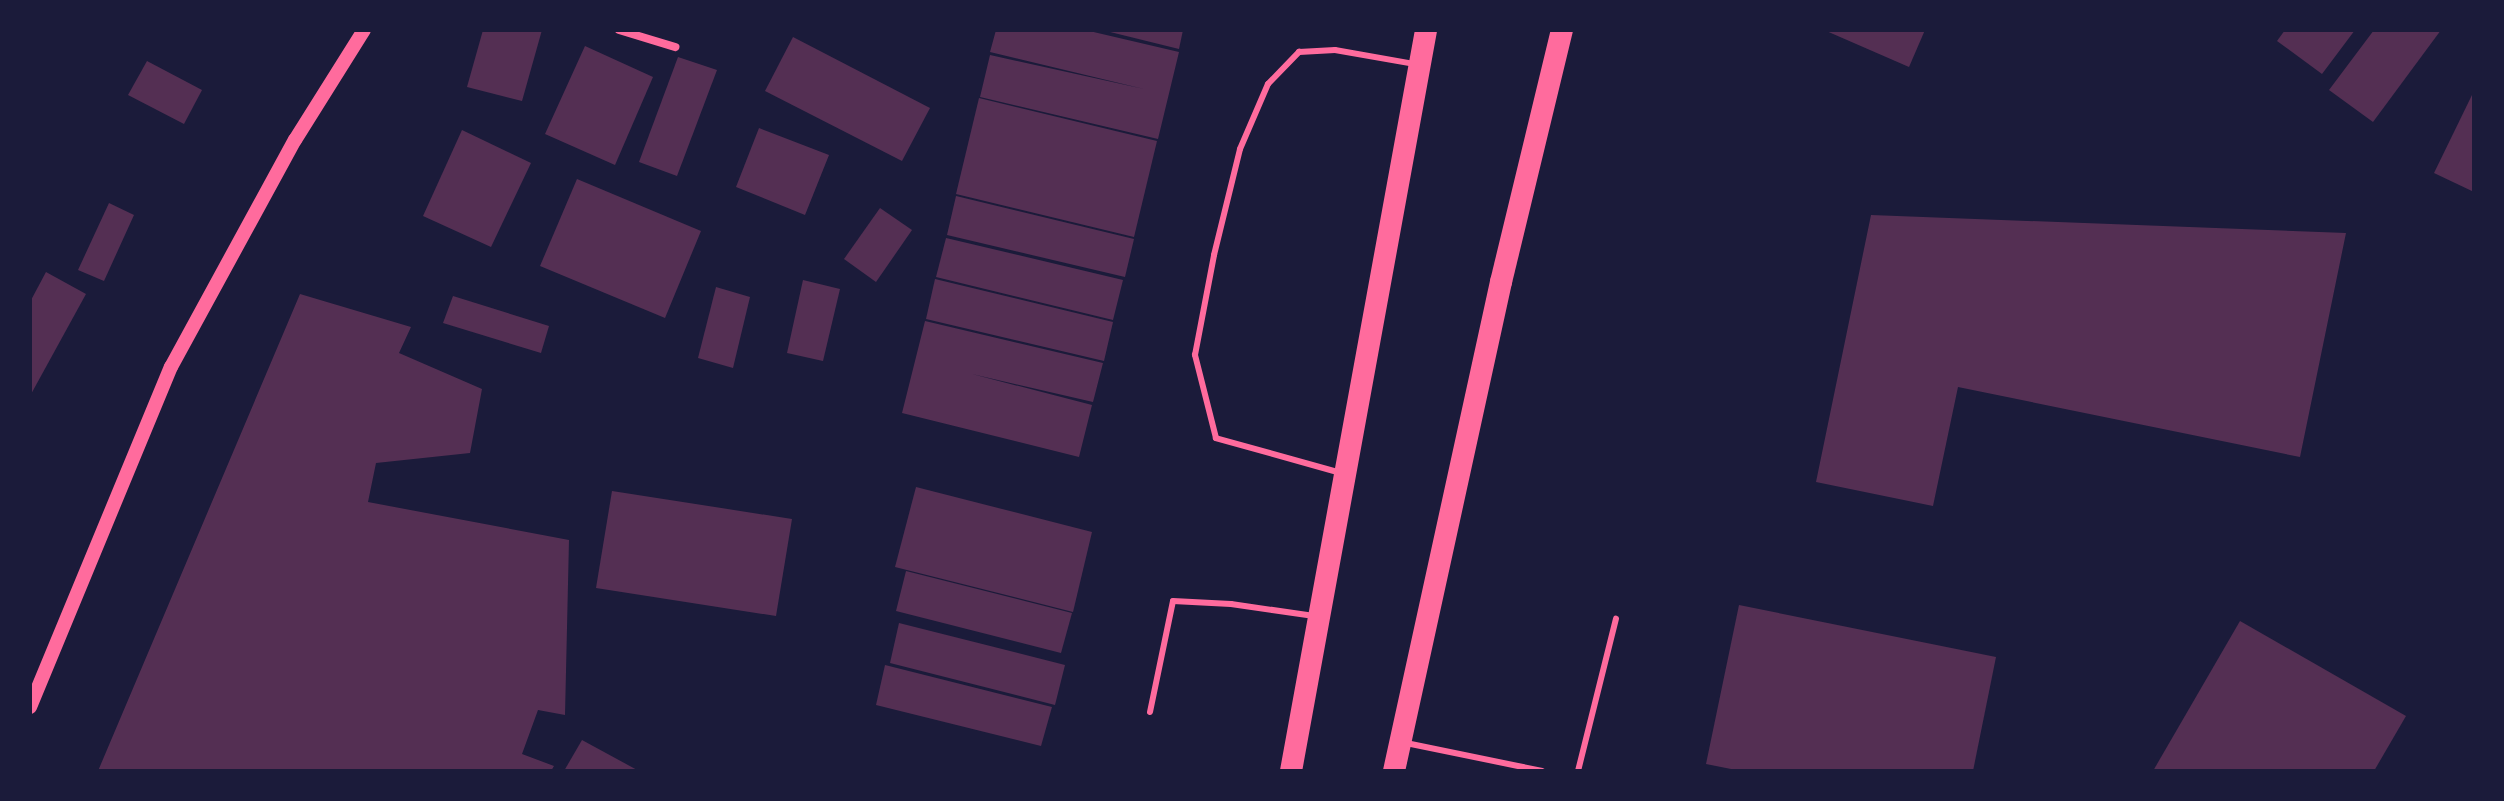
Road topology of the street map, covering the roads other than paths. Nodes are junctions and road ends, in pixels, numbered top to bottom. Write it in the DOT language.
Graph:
graph roads {
  1 [pos="364,30"];
  2 [pos="619,30"];
  3 [pos="1426,30"];
  4 [pos="1562,30"];
  5 [pos="675,47"];
  6 [pos="1420,65"];
  7 [pos="1344,474"];
  8 [pos="1321,617"];
  9 [pos="1616,619"];
  10 [pos="30,707"];
  11 [pos="1150,712"];
  12 [pos="1398,742"];
  13 [pos="1291,771"];
  14 [pos="1394,771"];
  15 [pos="1542,771"];
  16 [pos="1578,771"];
  1 -- 10 [label="street"];
  2 -- 5 [label="street"];
  3 -- 6 [label="highway"];
  4 -- 12 [label="highway"];
  6 -- 7 [label="highway"];
  6 -- 7 [label="lane"];
  7 -- 8 [label="highway"];
  8 -- 11 [label="lane"];
  8 -- 13 [label="highway"];
  9 -- 16 [label="lane"];
  12 -- 14 [label="highway"];
  12 -- 15 [label="lane"];
}
